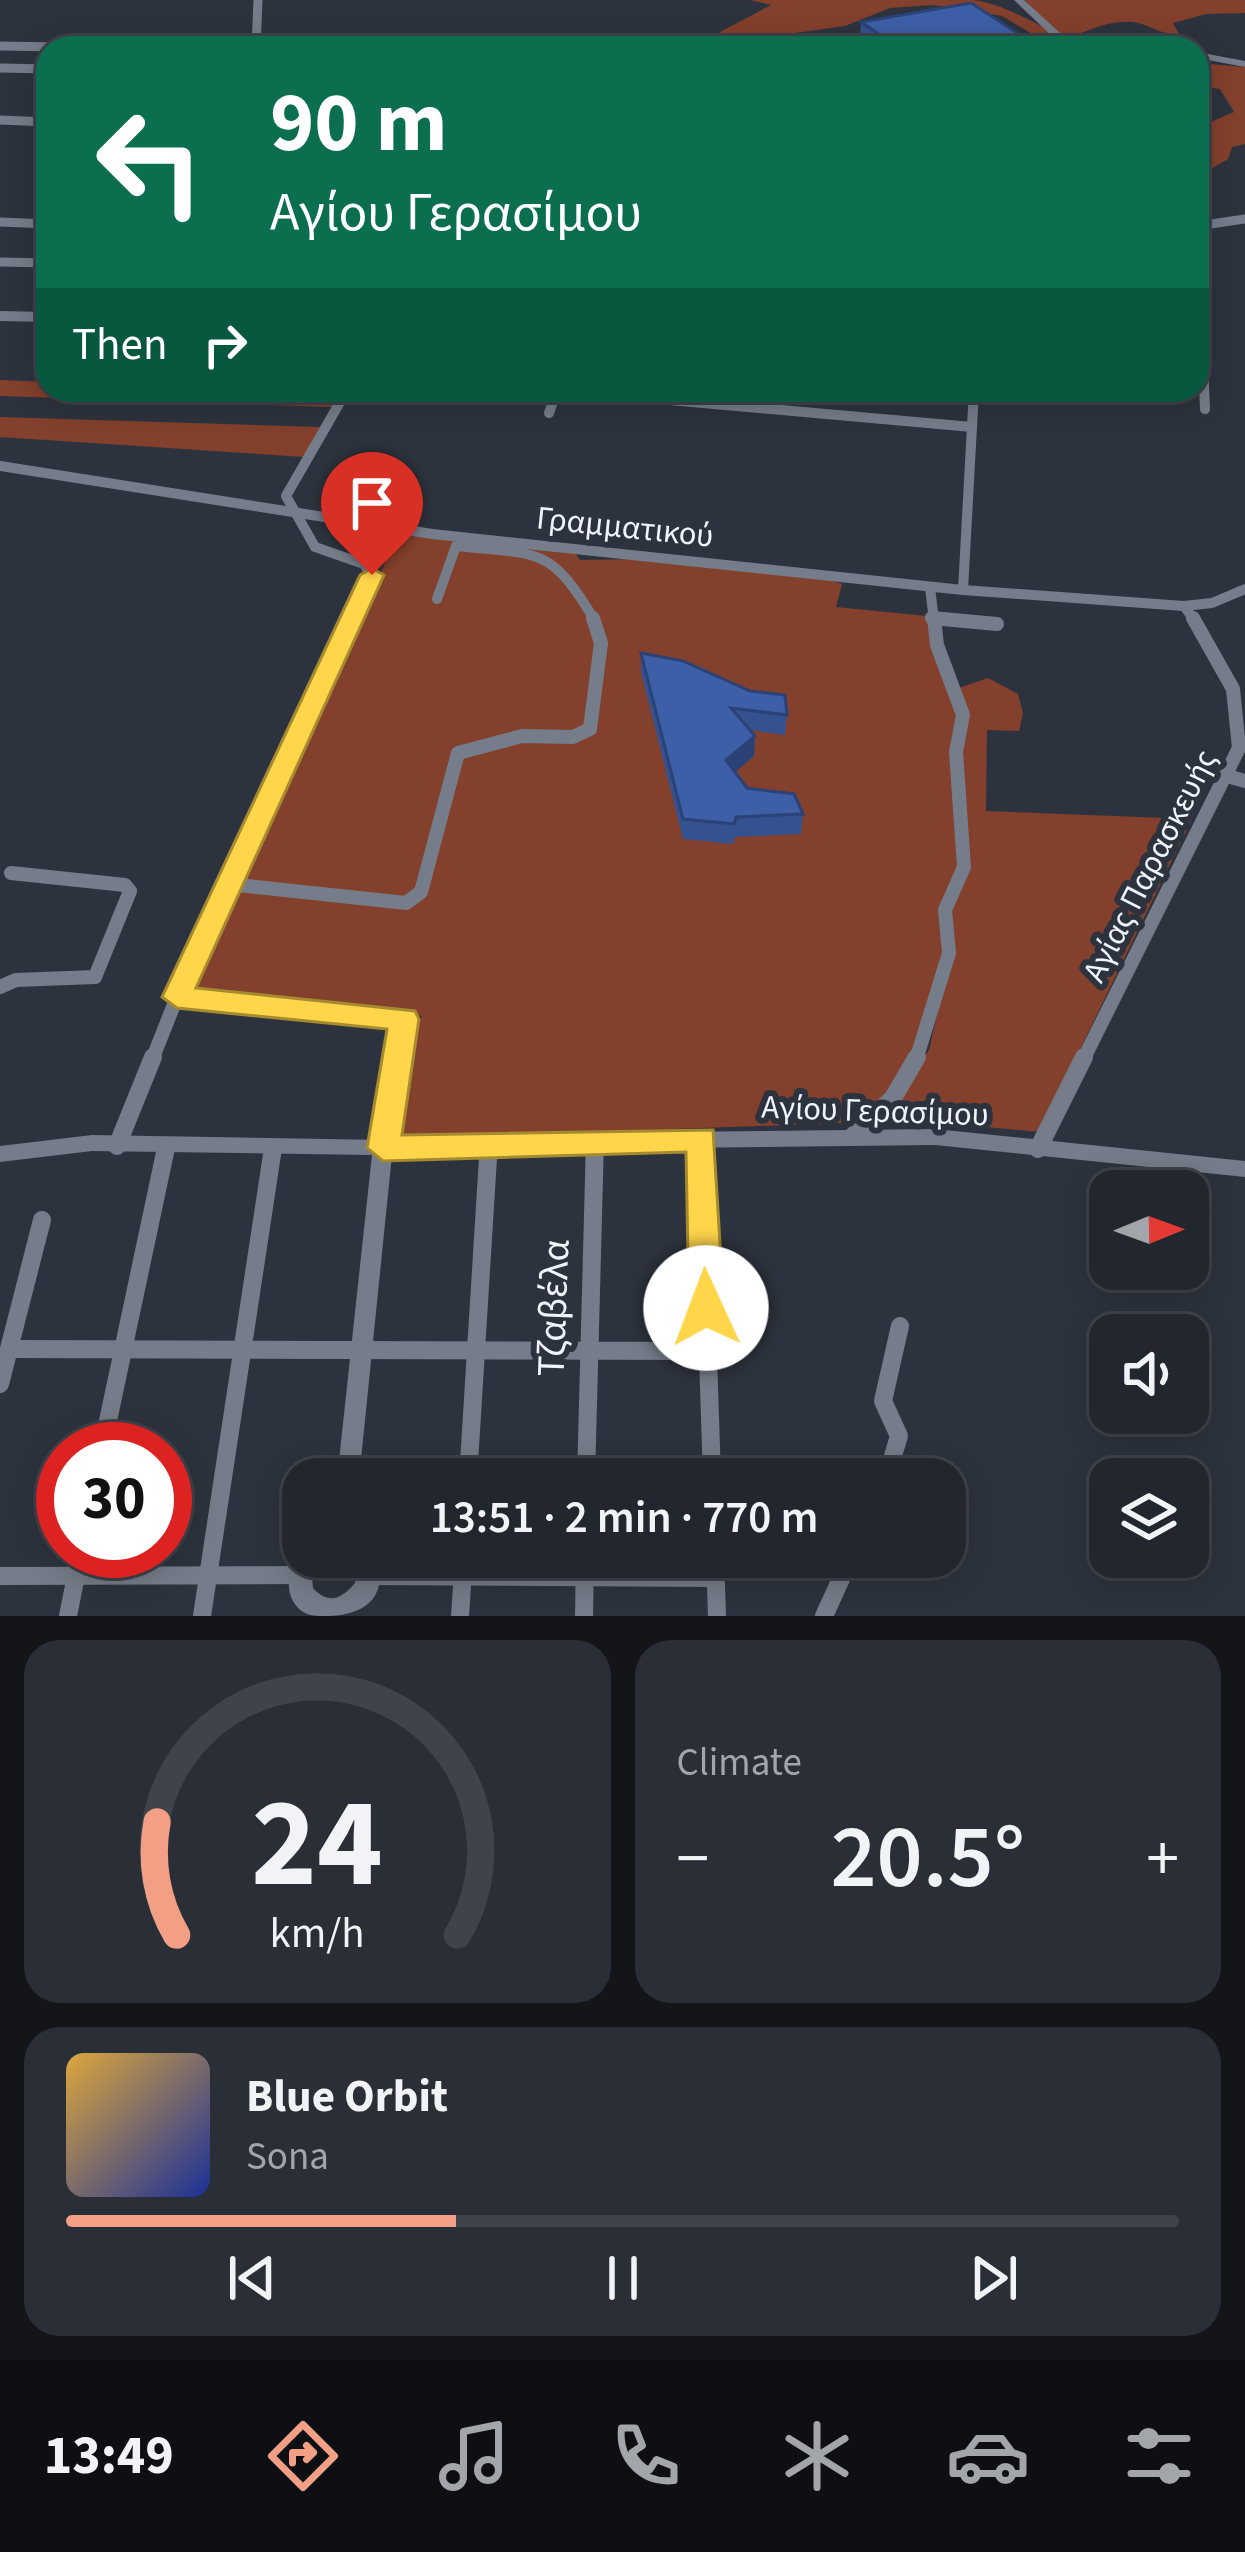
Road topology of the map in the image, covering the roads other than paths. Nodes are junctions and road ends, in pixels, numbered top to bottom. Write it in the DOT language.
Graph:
graph roads {
  1 [pos="257,0"];
  2 [pos="1019,0"];
  3 [pos="256,36"];
  4 [pos="1057,36"];
  5 [pos="0,46"];
  6 [pos="36,47"];
  7 [pos="1209,57"];
  8 [pos="1245,64"];
  9 [pos="0,68"];
  10 [pos="36,69"];
  11 [pos="0,120"];
  12 [pos="36,122"];
  13 [pos="1245,219"];
  14 [pos="0,222"];
  15 [pos="36,224"];
  16 [pos="1209,225"];
  17 [pos="0,262"];
  18 [pos="36,263"];
  19 [pos="0,316"];
  20 [pos="36,317"];
  21 [pos="340,402"];
  22 [pos="552,402"];
  23 [pos="687,402"];
  24 [pos="765,402"];
  25 [pos="974,402"];
  26 [pos="1205,402"];
  27 [pos="763,409"];
  28 [pos="1205,409"];
  29 [pos="548,413"];
  30 [pos="972,428"];
  31 [pos="0,466"];
  32 [pos="292,514"];
  33 [pos="930,587"];
  34 [pos="1245,589"];
  35 [pos="963,590"];
  36 [pos="437,599"];
  37 [pos="1184,606"];
  38 [pos="932,618"];
  39 [pos="997,624"];
  40 [pos="1227,776"];
  41 [pos="1245,781"];
  42 [pos="11,873"];
  43 [pos="228,884"];
  44 [pos="0,987"];
  45 [pos="177,997"];
  46 [pos="853,1136"];
  47 [pos="701,1139"];
  48 [pos="595,1140"];
  49 [pos="489,1142"];
  50 [pos="117,1146"];
  51 [pos="166,1148"];
  52 [pos="273,1148"];
  53 [pos="383,1148"];
  54 [pos="1038,1149"];
  55 [pos="0,1154"];
  56 [pos="1245,1168"];
  57 [pos="42,1220"];
  58 [pos="900,1326"];
  59 [pos="9,1349"];
  60 [pos="122,1349"];
  61 [pos="244,1349"];
  62 [pos="362,1350"];
  63 [pos="475,1350"];
  64 [pos="588,1350"];
  65 [pos="707,1351"];
  66 [pos="0,1384"];
  67 [pos="107,1422"];
  68 [pos="350,1458"];
  69 [pos="469,1458"];
  70 [pos="586,1458"];
  71 [pos="711,1458"];
  72 [pos="892,1458"];
  73 [pos="282,1568"];
  74 [pos="0,1576"];
  75 [pos="36,1576"];
  76 [pos="192,1576"];
  77 [pos="208,1576"];
  78 [pos="76,1578"];
  79 [pos="304,1578"];
  80 [pos="364,1578"];
  81 [pos="463,1578"];
  82 [pos="566,1578"];
  83 [pos="607,1578"];
  84 [pos="715,1578"];
  85 [pos="841,1578"];
  86 [pos="585,1580"];
  87 [pos="329,1613"];
  88 [pos="68,1616"];
  89 [pos="202,1616"];
  90 [pos="460,1616"];
  91 [pos="584,1616"];
  92 [pos="717,1616"];
  93 [pos="824,1616"];
  1 -- 3 [label="street"];
  2 -- 4 [label="street"];
  5 -- 6 [label="street"];
  7 -- 8 [label="street"];
  9 -- 10 [label="street"];
  11 -- 12 [label="street"];
  13 -- 16 [label="street"];
  14 -- 15 [label="street"];
  17 -- 18 [label="street"];
  19 -- 20 [label="street"];
  21 -- 32 [label="street"];
  22 -- 29 [label="street"];
  23 -- 27 [label="street"];
  24 -- 27 [label="street"];
  25 -- 30 [label="street"];
  26 -- 28 [label="street"];
  27 -- 30 [label="street"];
  30 -- 35 [label="street"];
  31 -- 32 [label="street, Γραμματικού"];
  32 -- 33 [label="street, Γραμματικού"];
  32 -- 43 [label="street"];
  33 -- 35 [label="street, Γραμματικού"];
  33 -- 38 [label="street"];
  34 -- 37 [label="street, Γραμματικού"];
  35 -- 37 [label="street, Γραμματικού"];
  36 -- 43 [label="street"];
  37 -- 40 [label="street, Αγίας Παρασκευής"];
  38 -- 39 [label="street"];
  38 -- 46 [label="street"];
  40 -- 41 [label="street"];
  40 -- 54 [label="street, Αγίας Παρασκευής"];
  42 -- 44 [label="street"];
  43 -- 45 [label="street"];
  45 -- 50 [label="street"];
  45 -- 53 [label="street"];
  46 -- 47 [label="street, Αγίου Γερασίμου"];
  46 -- 54 [label="street, Αγίου Γερασίμου"];
  47 -- 48 [label="street, Αγίου Γερασίμου"];
  47 -- 65 [label="street"];
  48 -- 49 [label="street, Αγίου Γερασίμου"];
  48 -- 64 [label="street, Τζαβέλα"];
  49 -- 53 [label="street, Αγίου Γερασίμου"];
  49 -- 63 [label="street"];
  50 -- 51 [label="street, Αγίου Γερασίμου"];
  50 -- 55 [label="street, Αγίου Γερασίμου"];
  51 -- 52 [label="street, Αγίου Γερασίμου"];
  51 -- 60 [label="street"];
  52 -- 53 [label="street, Αγίου Γερασίμου"];
  52 -- 61 [label="street"];
  53 -- 62 [label="street"];
  54 -- 56 [label="street, Αγίου Γερασίμου"];
  57 -- 59 [label="street"];
  58 -- 72 [label="street"];
  59 -- 60 [label="street"];
  59 -- 66 [label="street"];
  60 -- 61 [label="street"];
  60 -- 67 [label="street"];
  61 -- 62 [label="street"];
  61 -- 77 [label="street"];
  62 -- 63 [label="street"];
  62 -- 68 [label="street"];
  63 -- 64 [label="street"];
  63 -- 69 [label="street"];
  64 -- 65 [label="street"];
  64 -- 70 [label="street, Τζαβέλα"];
  65 -- 71 [label="street"];
  73 -- 77 [label="street"];
  74 -- 75 [label="street"];
  76 -- 77 [label="street"];
  77 -- 89 [label="street"];
  78 -- 88 [label="street"];
  79 -- 87 [label="street"];
  80 -- 87 [label="street"];
  81 -- 90 [label="street"];
  82 -- 86 [label="street"];
  83 -- 86 [label="street"];
  84 -- 92 [label="street"];
  85 -- 93 [label="street"];
  86 -- 91 [label="street"];
}
